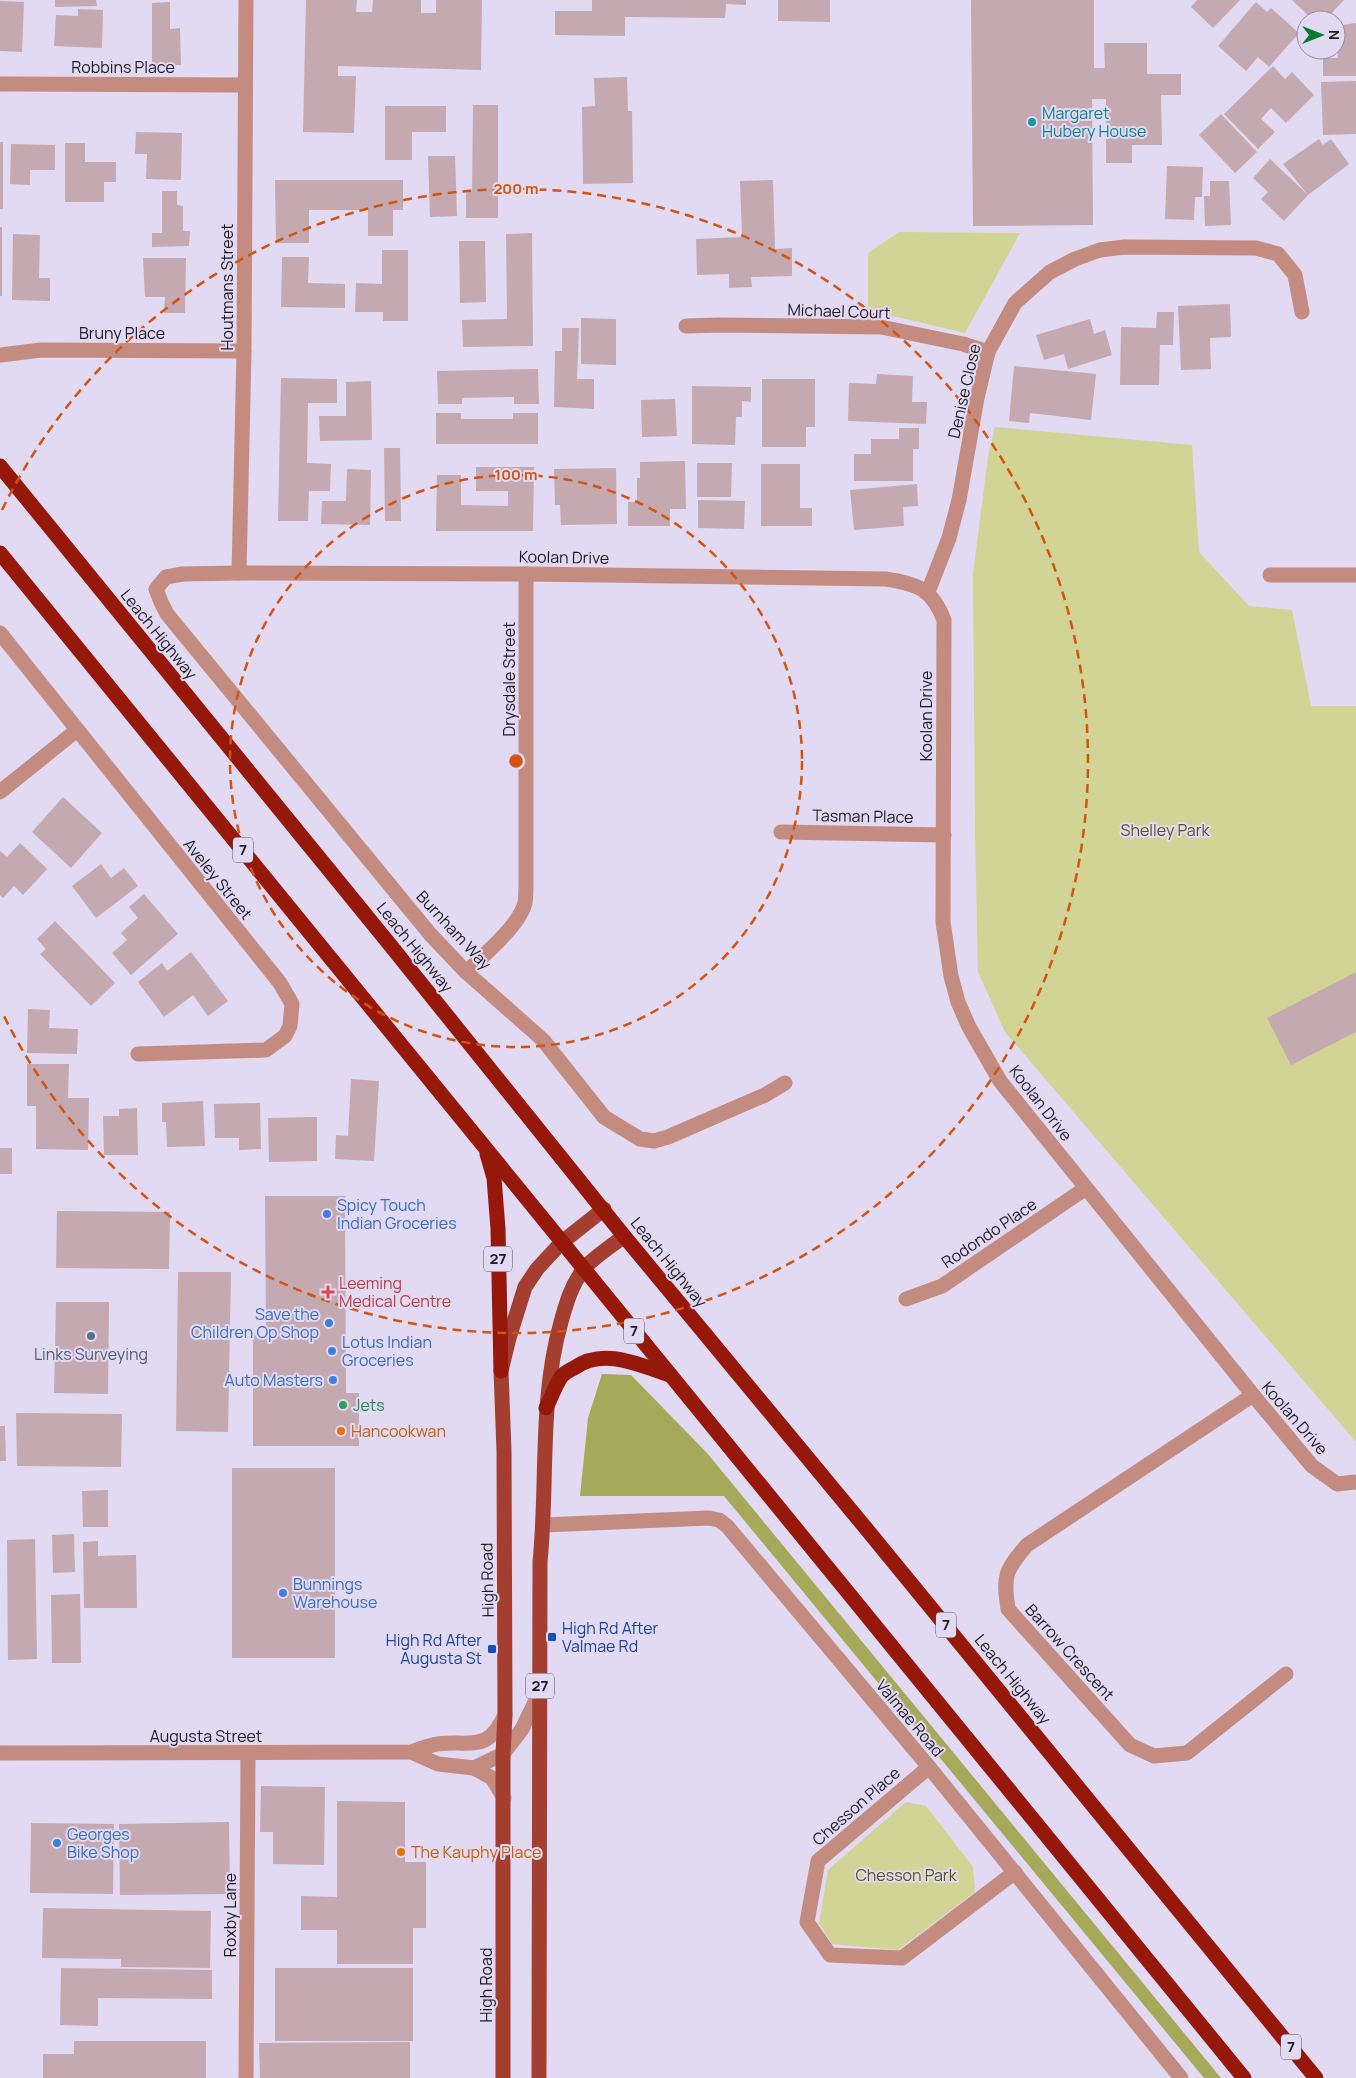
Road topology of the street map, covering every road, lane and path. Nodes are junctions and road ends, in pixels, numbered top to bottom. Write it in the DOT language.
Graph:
graph roads {
  1 [pos="246,0"];
  2 [pos="0,84"];
  3 [pos="245,85"];
  4 [pos="1302,312"];
  5 [pos="686,326"];
  6 [pos="244,351"];
  7 [pos="988,352"];
  8 [pos="0,354"];
  9 [pos="0,466"];
  10 [pos="0,553"];
  11 [pos="239,573"];
  12 [pos="526,574"];
  13 [pos="1270,575"];
  14 [pos="1356,575"];
  15 [pos="928,592"];
  16 [pos="161,602"];
  17 [pos="0,633"];
  18 [pos="77,730"];
  19 [pos="0,792"];
  20 [pos="781,832"];
  21 [pos="944,836"];
  22 [pos="466,972"];
  23 [pos="138,1054"];
  24 [pos="785,1082"];
  25 [pos="485,1148"];
  26 [pos="1086,1188"];
  27 [pos="604,1209"];
  28 [pos="624,1236"];
  29 [pos="561,1243"];
  30 [pos="584,1269"];
  31 [pos="906,1298"];
  32 [pos="501,1371"];
  33 [pos="670,1375"];
  34 [pos="1253,1396"];
  35 [pos="546,1408"];
  36 [pos="1356,1482"];
  37 [pos="544,1525"];
  38 [pos="1286,1674"];
  39 [pos="540,1692"];
  40 [pos="505,1715"];
  41 [pos="411,1752"];
  42 [pos="248,1753"];
  43 [pos="0,1754"];
  44 [pos="503,1754"];
  45 [pos="929,1767"];
  46 [pos="474,1768"];
  47 [pos="504,1798"];
  48 [pos="1015,1872"];
  49 [pos="246,2078"];
  50 [pos="503,2078"];
  51 [pos="539,2078"];
  52 [pos="1182,2078"];
  53 [pos="1244,2078"];
  54 [pos="1316,2078"];
  1 -- 3 [label="street, Houtmans Street"];
  2 -- 3 [label="street, Robbins Place"];
  3 -- 6 [label="street, Houtmans Street"];
  4 -- 7 [label="street, Denise Close"];
  5 -- 7 [label="street, Michael Court"];
  6 -- 8 [label="street, Bruny Place"];
  6 -- 11 [label="street, Houtmans Street"];
  7 -- 15 [label="street, Denise Close"];
  9 -- 27 [label="highway, Leach Highway / 7"];
  10 -- 25 [label="highway, 7"];
  11 -- 12 [label="street, Koolan Drive"];
  11 -- 16 [label="street, Koolan Drive"];
  12 -- 15 [label="street, Koolan Drive"];
  12 -- 22 [label="street, Drysdale Street"];
  13 -- 14 [label="street"];
  15 -- 21 [label="street, Koolan Drive"];
  16 -- 22 [label="street, Burnham Way"];
  17 -- 18 [label="street, Aveley Street"];
  18 -- 19 [label="street"];
  18 -- 23 [label="street, Aveley Street"];
  20 -- 21 [label="street, Tasman Place"];
  21 -- 26 [label="street, Koolan Drive"];
  22 -- 24 [label="street, Burnham Way"];
  25 -- 29 [label="highway, 7"];
  25 -- 32 [label="highway, 27"];
  26 -- 31 [label="street, Rodondo Place"];
  26 -- 34 [label="street, Koolan Drive"];
  27 -- 28 [label="highway, Leach Highway / 7"];
  27 -- 29 [label="main road, High Road / 27"];
  28 -- 30 [label="main road, 27"];
  28 -- 54 [label="highway, Leach Highway / 7"];
  29 -- 30 [label="highway, 7"];
  29 -- 32 [label="main road, High Road / 27"];
  30 -- 33 [label="highway, 7"];
  30 -- 35 [label="main road, 27"];
  32 -- 40 [label="main road, High Road / 27"];
  33 -- 35 [label="highway, 27"];
  33 -- 53 [label="highway, 7"];
  34 -- 36 [label="street, Koolan Drive"];
  34 -- 38 [label="street, Barrow Crescent"];
  35 -- 37 [label="main road, 27"];
  37 -- 39 [label="main road, 27"];
  37 -- 45 [label="street, Valmae Road"];
  39 -- 44 [label="street"];
  39 -- 51 [label="main road, 27"];
  40 -- 41 [label="street, Augusta Street"];
  40 -- 44 [label="main road, High Road / 27"];
  41 -- 42 [label="street, Augusta Street"];
  41 -- 46 [label="street, Augusta Street"];
  42 -- 43 [label="street, Augusta Street"];
  42 -- 49 [label="street, Roxby Lane"];
  44 -- 46 [label="street"];
  44 -- 47 [label="main road, High Road / 27"];
  45 -- 48 [label="street, Valmae Road"];
  45 -- 48 [label="street, Chesson Place"];
  46 -- 47 [label="street"];
  47 -- 50 [label="main road, High Road / 27"];
  48 -- 52 [label="street, Valmae Road"];
}
